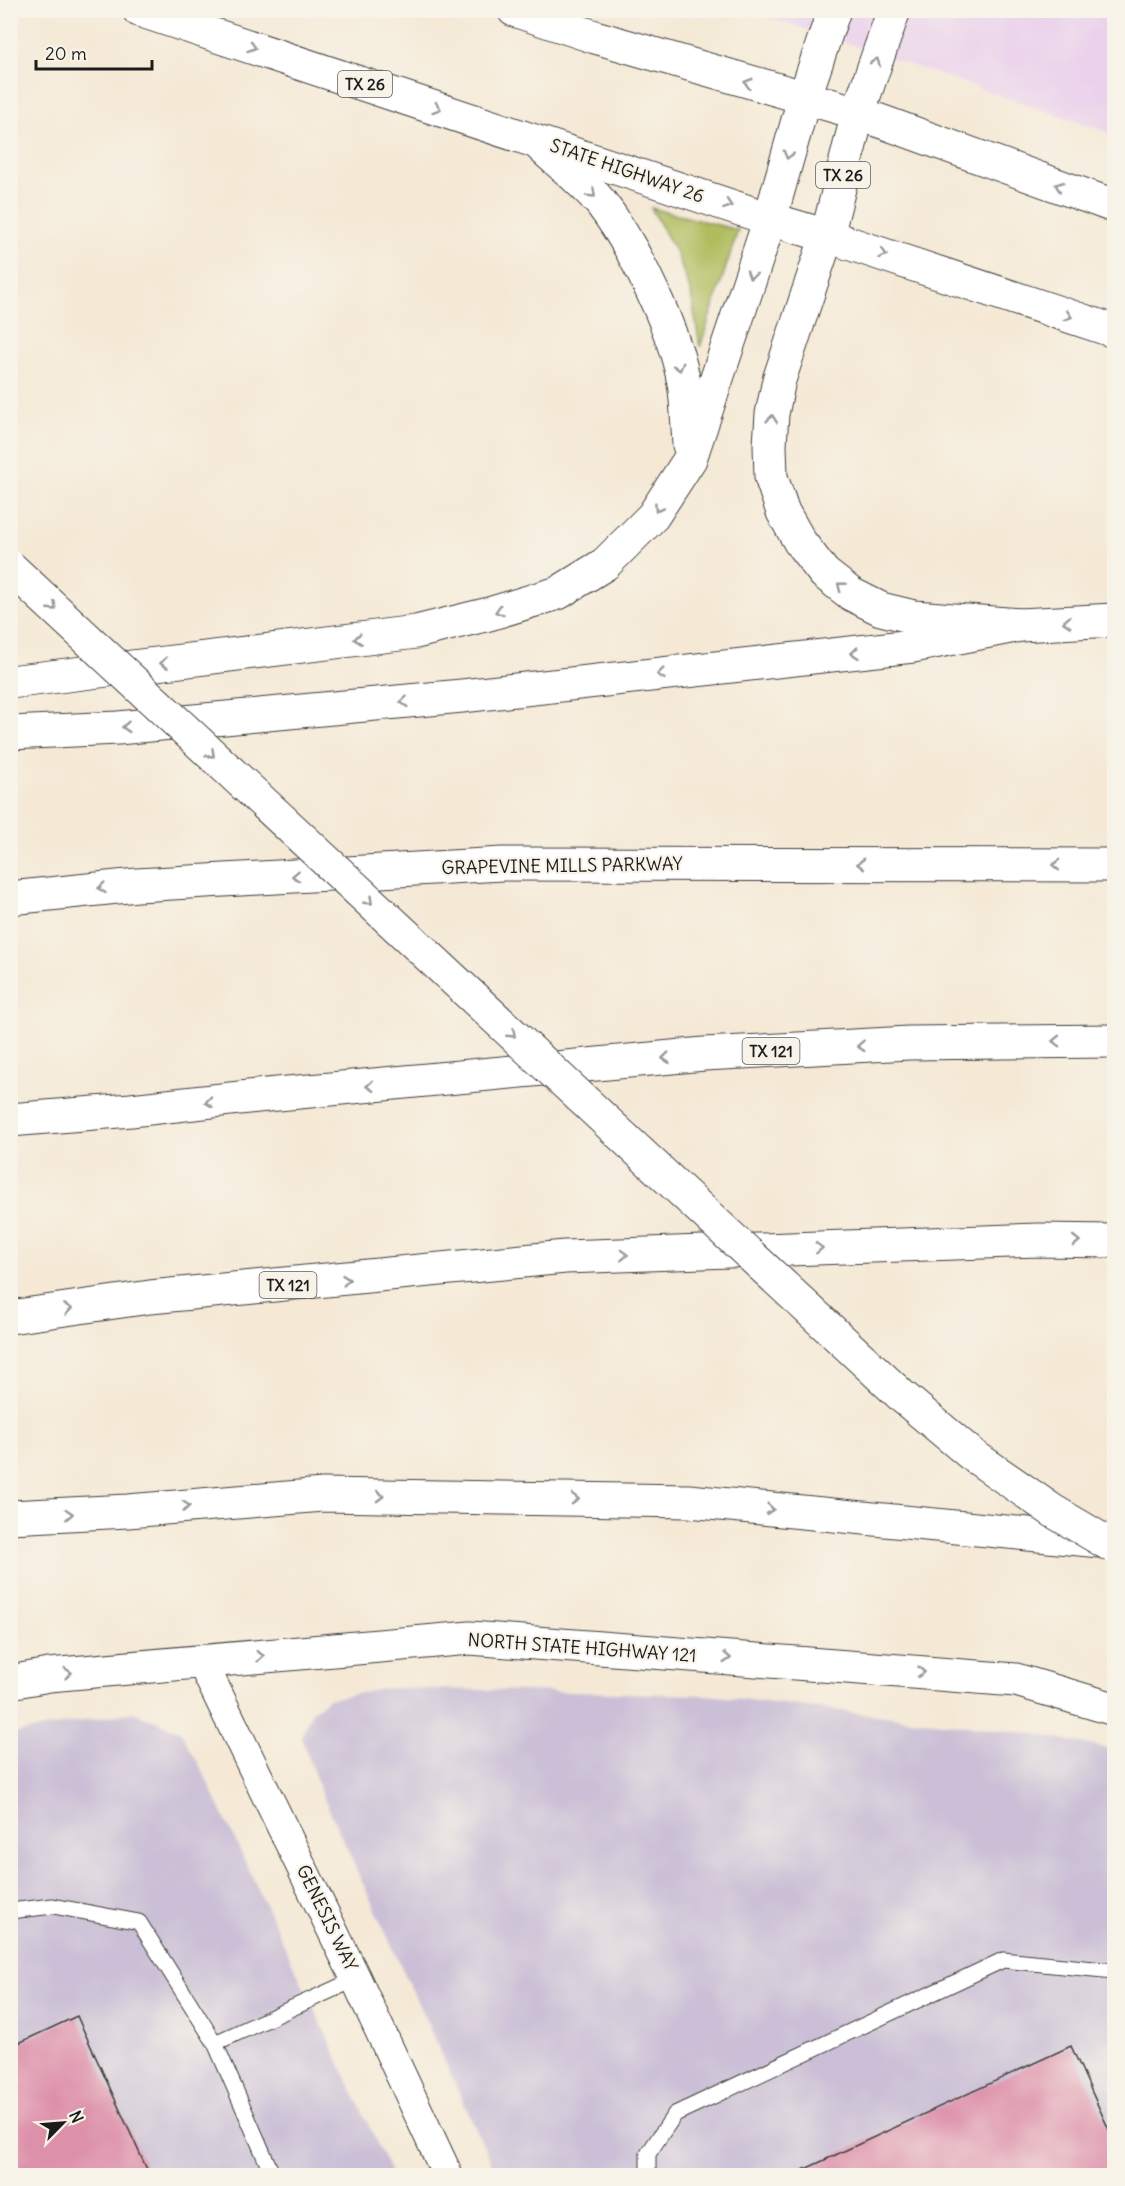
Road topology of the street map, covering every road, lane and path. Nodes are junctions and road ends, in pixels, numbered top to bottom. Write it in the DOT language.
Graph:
graph roads {
  1 [pos="139,10"];
  2 [pos="514,10"];
  3 [pos="834,10"];
  4 [pos="894,10"];
  5 [pos="804,99"];
  6 [pos="858,113"];
  7 [pos="534,140"];
  8 [pos="1114,206"];
  9 [pos="770,219"];
  10 [pos="827,236"];
  11 [pos="1114,331"];
  12 [pos="690,459"];
  13 [pos="10,567"];
  14 [pos="1114,620"];
  15 [pos="1020,625"];
  16 [pos="10,682"];
  17 [pos="10,733"];
  18 [pos="1114,865"];
  19 [pos="10,898"];
  20 [pos="1114,1041"];
  21 [pos="10,1120"];
  22 [pos="1114,1241"];
  23 [pos="10,1317"];
  24 [pos="10,1517"];
  25 [pos="1114,1542"];
  26 [pos="1114,1547"];
  27 [pos="202,1662"];
  28 [pos="10,1682"];
  29 [pos="1114,1709"];
  30 [pos="10,1911"];
  31 [pos="1114,1971"];
  32 [pos="356,1978"];
  33 [pos="215,2043"];
  34 [pos="273,2175"];
  35 [pos="448,2175"];
  36 [pos="648,2175"];
  1 -- 7 [label="main road, STATE HIGHWAY 26 / TX 26, one-way"];
  5 -- 2 [label="main road, one-way"];
  3 -- 5 [label="main road"];
  6 -- 4 [label="main road, one-way"];
  5 -- 6 [label="main road"];
  5 -- 9 [label="main road, one-way"];
  8 -- 6 [label="main road, one-way"];
  6 -- 10 [label="main road, TX 26"];
  7 -- 9 [label="main road, STATE HIGHWAY 26 / TX 26, one-way"];
  7 -- 12 [label="main road, one-way"];
  9 -- 10 [label="main road, STATE HIGHWAY 26 / TX 26"];
  9 -- 12 [label="main road, one-way"];
  10 -- 11 [label="main road, STATE HIGHWAY 26 / TX 26, one-way"];
  15 -- 10 [label="main road, one-way"];
  12 -- 16 [label="main road, one-way"];
  13 -- 26 [label="main road, one-way, bridge"];
  14 -- 15 [label="main road, one-way"];
  15 -- 17 [label="main road, one-way"];
  18 -- 19 [label="main road, GRAPEVINE MILLS PARKWAY, one-way"];
  20 -- 21 [label="main road, TX 121, one-way"];
  23 -- 22 [label="main road, TX 121, one-way"];
  24 -- 25 [label="main road, one-way"];
  28 -- 27 [label="main road, NORTH STATE HIGHWAY 121, one-way"];
  27 -- 29 [label="main road, NORTH STATE HIGHWAY 121, one-way"];
  27 -- 32 [label="street, GENESIS WAY"];
  30 -- 33 [label="lane"];
  31 -- 36 [label="lane"];
  32 -- 33 [label="lane"];
  32 -- 35 [label="street, GENESIS WAY"];
  33 -- 34 [label="lane"];
}
